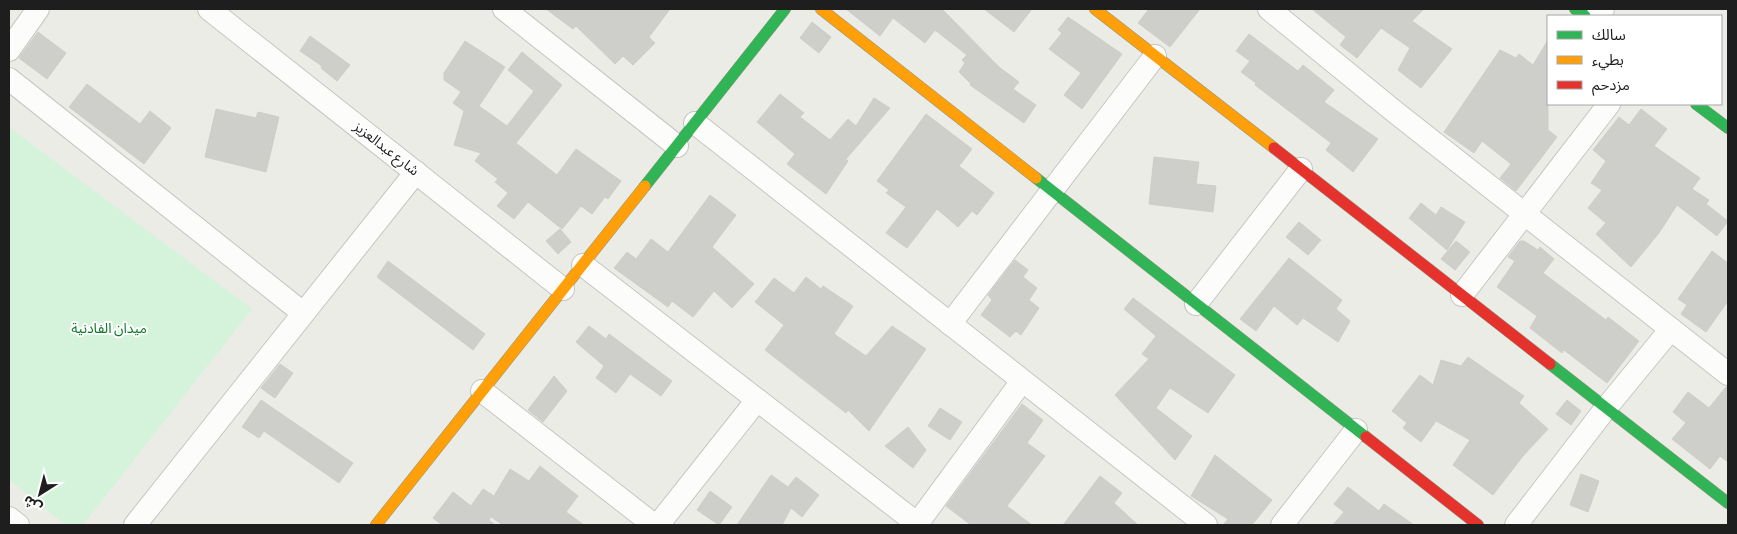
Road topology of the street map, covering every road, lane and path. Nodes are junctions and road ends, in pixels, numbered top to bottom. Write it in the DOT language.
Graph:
graph roads {
  1 [pos="38,9"];
  2 [pos="504,9"];
  3 [pos="821,9"];
  4 [pos="1095,9"];
  5 [pos="1269,9"];
  6 [pos="212,10"];
  7 [pos="781,10"];
  8 [pos="9,50"];
  9 [pos="1155,56"];
  10 [pos="9,79"];
  11 [pos="1608,105"];
  12 [pos="1697,105"];
  13 [pos="694,123"];
  14 [pos="1728,128"];
  15 [pos="677,146"];
  16 [pos="1301,169"];
  17 [pos="416,172"];
  18 [pos="1052,190"];
  19 [pos="1525,212"];
  20 [pos="583,265"];
  21 [pos="563,289"];
  22 [pos="1462,295"];
  23 [pos="1196,304"];
  24 [pos="303,313"];
  25 [pos="950,324"];
  26 [pos="1671,329"];
  27 [pos="1728,374"];
  28 [pos="1022,381"];
  29 [pos="482,391"];
  30 [pos="757,400"];
  31 [pos="1606,408"];
  32 [pos="1356,430"];
  33 [pos="1728,503"];
  34 [pos="9,518"];
  35 [pos="918,524"];
  36 [pos="18,525"];
  37 [pos="135,525"];
  38 [pos="376,525"];
  39 [pos="654,525"];
  40 [pos="658,525"];
  41 [pos="1206,525"];
  42 [pos="1282,525"];
  43 [pos="1478,525"];
  44 [pos="1516,525"];
  1 -- 8 [label="street"];
  2 -- 15 [label="street"];
  3 -- 18 [label="street"];
  4 -- 9 [label="street"];
  5 -- 19 [label="street"];
  6 -- 17 [label="street, شارع عبدالعزيز"];
  7 -- 13 [label="street"];
  9 -- 16 [label="street"];
  9 -- 18 [label="street"];
  10 -- 24 [label="street"];
  11 -- 19 [label="street"];
  12 -- 14 [label="street"];
  13 -- 15 [label="street"];
  13 -- 25 [label="street"];
  15 -- 20 [label="street"];
  16 -- 22 [label="street"];
  16 -- 23 [label="street"];
  17 -- 21 [label="street, شارع عبدالعزيز"];
  17 -- 24 [label="street"];
  18 -- 23 [label="street"];
  18 -- 25 [label="street"];
  19 -- 22 [label="street"];
  19 -- 26 [label="street"];
  20 -- 21 [label="street"];
  20 -- 30 [label="street"];
  21 -- 29 [label="street"];
  22 -- 31 [label="street"];
  23 -- 32 [label="street"];
  24 -- 37 [label="street"];
  25 -- 28 [label="street"];
  26 -- 27 [label="street"];
  26 -- 31 [label="street"];
  28 -- 35 [label="street"];
  28 -- 41 [label="street"];
  29 -- 38 [label="street"];
  29 -- 39 [label="street"];
  30 -- 35 [label="street"];
  30 -- 40 [label="street"];
  31 -- 33 [label="street"];
  31 -- 44 [label="street"];
  32 -- 42 [label="street"];
  32 -- 43 [label="street"];
  34 -- 36 [label="street"];
}
